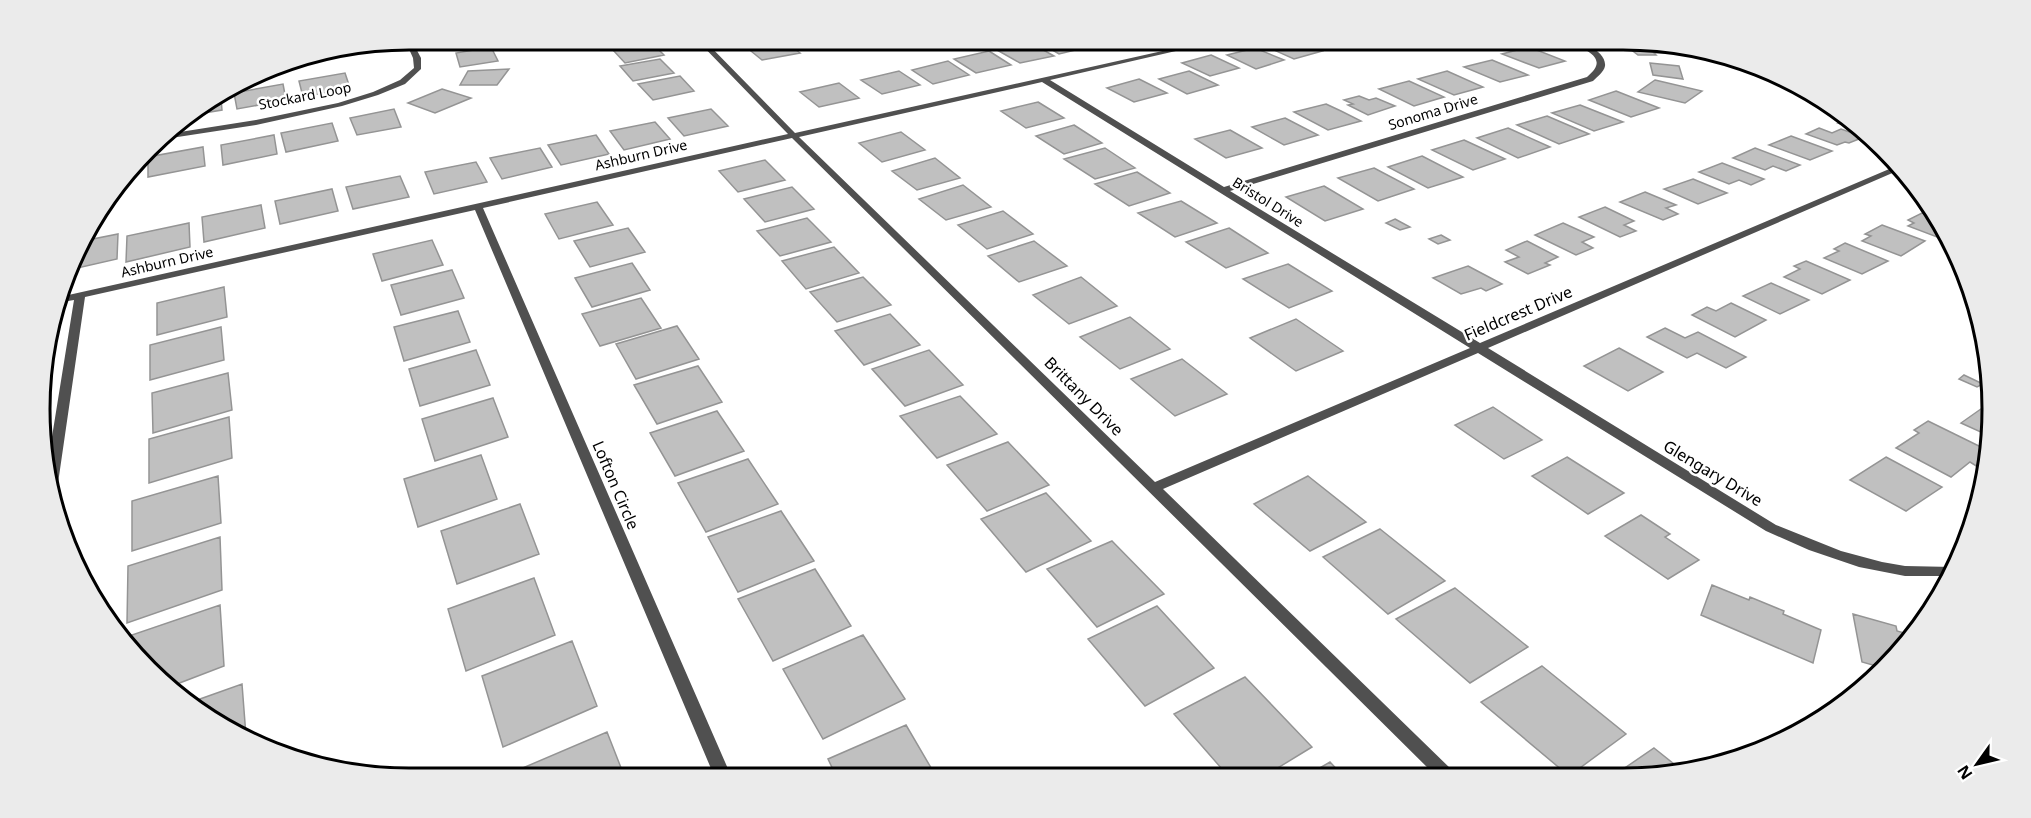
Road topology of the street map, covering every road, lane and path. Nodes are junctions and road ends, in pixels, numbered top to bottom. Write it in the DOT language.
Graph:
graph roads {
  1 [pos="413,49"];
  2 [pos="712,49"];
  3 [pos="1181,49"];
  4 [pos="1587,49"];
  5 [pos="1044,80"];
  6 [pos="177,135"];
  7 [pos="793,135"];
  8 [pos="1891,171"];
  9 [pos="1223,190"];
  10 [pos="478,206"];
  11 [pos="80,295"];
  12 [pos="67,298"];
  13 [pos="1477,348"];
  14 [pos="54,464"];
  15 [pos="1153,488"];
  16 [pos="1942,571"];
  17 [pos="720,768"];
  18 [pos="1439,768"];
  1 -- 6 [label="street, Stockard Loop"];
  2 -- 7 [label="street, Brittany Drive"];
  3 -- 5 [label="street, Ashburn Drive"];
  4 -- 9 [label="street, Sonoma Drive"];
  5 -- 7 [label="street, Ashburn Drive"];
  5 -- 9 [label="street, Bristol Drive"];
  7 -- 10 [label="street, Ashburn Drive"];
  7 -- 15 [label="street, Brittany Drive"];
  8 -- 13 [label="street, Fieldcrest Drive"];
  9 -- 13 [label="street, Bristol Drive"];
  10 -- 11 [label="street, Ashburn Drive"];
  10 -- 17 [label="street, Lofton Circle"];
  11 -- 12 [label="street, Ashburn Drive"];
  11 -- 14 [label="street"];
  13 -- 15 [label="street, Fieldcrest Drive"];
  13 -- 16 [label="street, Glengary Drive"];
  15 -- 18 [label="street, Brittany Drive"];
}
